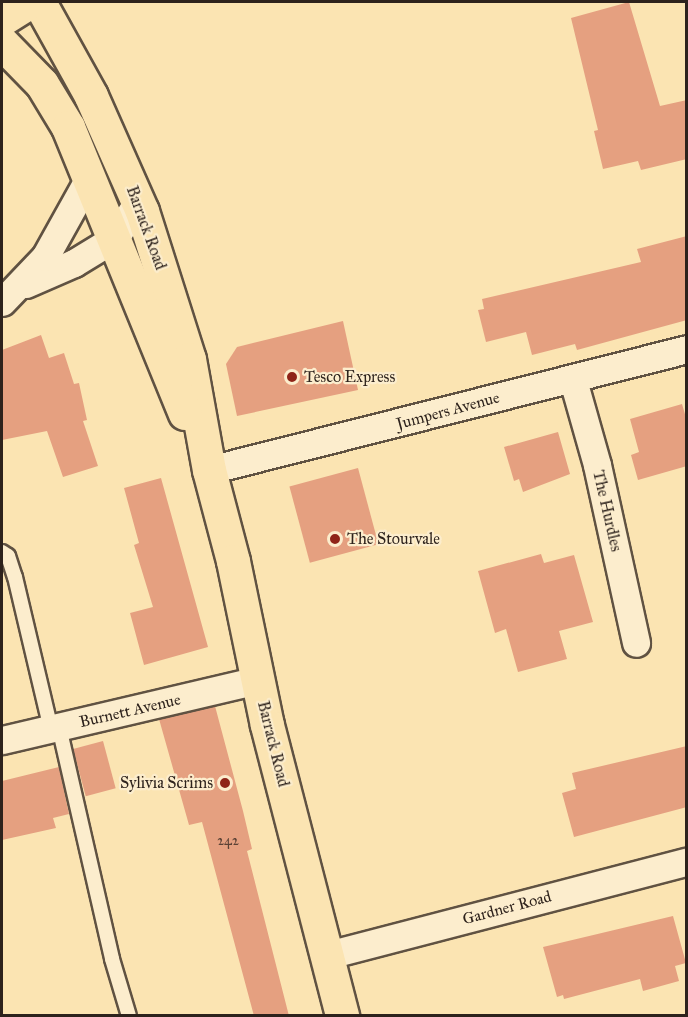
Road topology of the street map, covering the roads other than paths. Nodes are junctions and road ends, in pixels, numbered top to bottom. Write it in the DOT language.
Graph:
graph roads {
  1 [pos="29,2"];
  2 [pos="39,2"];
  3 [pos="2,19"];
  4 [pos="2,43"];
  5 [pos="90,176"];
  6 [pos="138,201"];
  7 [pos="115,238"];
  8 [pos="10,294"];
  9 [pos="687,349"];
  10 [pos="573,380"];
  11 [pos="209,470"];
  12 [pos="2,552"];
  13 [pos="636,643"];
  14 [pos="257,680"];
  15 [pos="55,728"];
  16 [pos="2,740"];
  17 [pos="687,862"];
  18 [pos="328,955"];
  19 [pos="129,1016"];
  20 [pos="342,1016"];
  1 -- 3 [label="main road"];
  2 -- 6 [label="main road, Barrack Road"];
  4 -- 5 [label="main road, Barrack Road"];
  5 -- 7 [label="main road, Barrack Road"];
  5 -- 8 [label="street"];
  6 -- 7 [label="street"];
  6 -- 11 [label="main road, Barrack Road"];
  7 -- 8 [label="street"];
  7 -- 11 [label="main road, Barrack Road"];
  9 -- 10 [label="street, Jumpers Avenue"];
  10 -- 11 [label="street, Jumpers Avenue"];
  10 -- 13 [label="street, The Hurdles"];
  11 -- 14 [label="main road, Barrack Road"];
  12 -- 15 [label="lane"];
  14 -- 15 [label="street, Burnett Avenue"];
  14 -- 18 [label="main road, Barrack Road"];
  15 -- 16 [label="street, Burnett Avenue"];
  15 -- 19 [label="lane"];
  17 -- 18 [label="street, Gardner Road"];
  18 -- 20 [label="main road, Barrack Road"];
}
